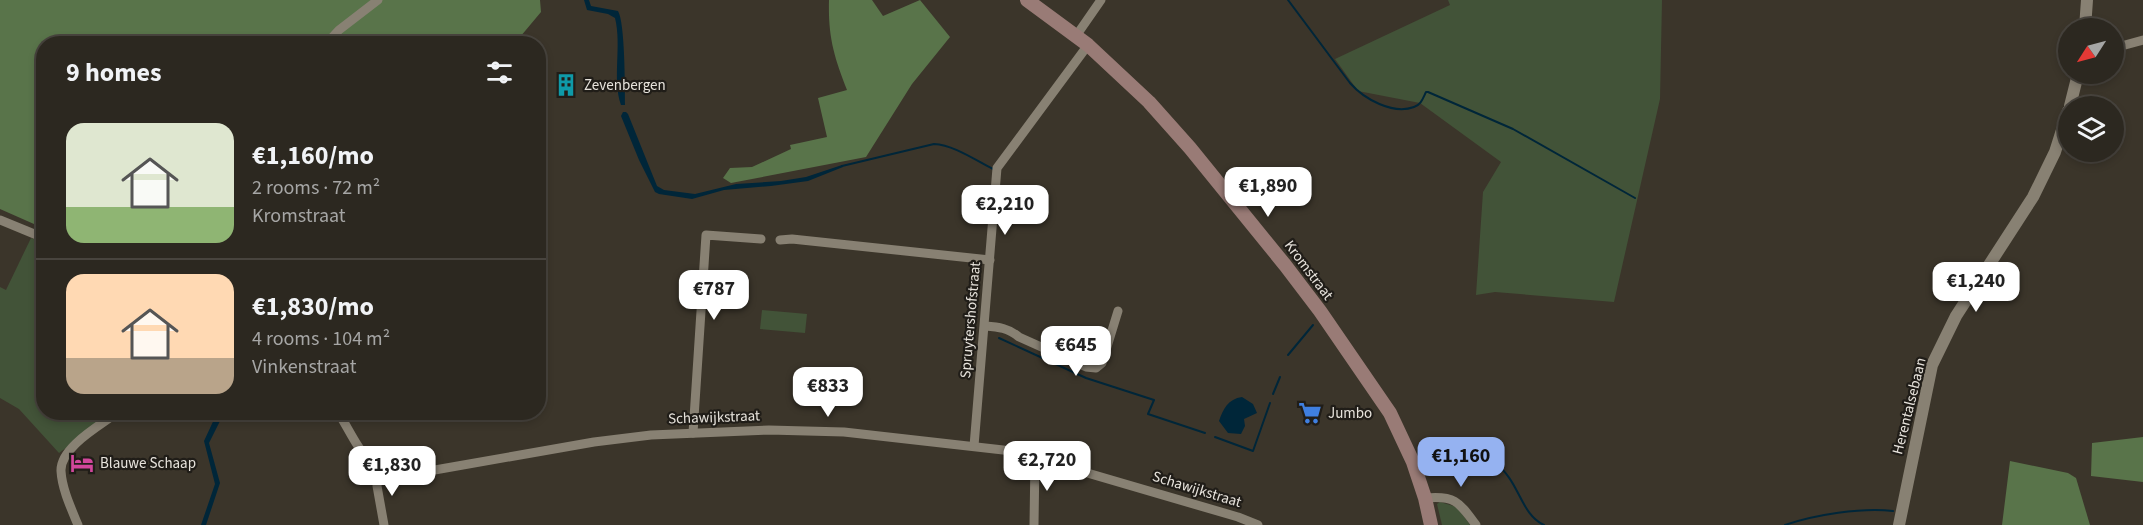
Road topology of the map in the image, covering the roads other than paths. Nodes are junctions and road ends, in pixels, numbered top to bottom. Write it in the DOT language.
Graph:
graph roads {
  1 [pos="378,0"];
  2 [pos="1027,0"];
  3 [pos="1101,0"];
  4 [pos="2087,0"];
  5 [pos="2086,18"];
  6 [pos="333,36"];
  7 [pos="2143,40"];
  8 [pos="1082,41"];
  9 [pos="2124,45"];
  10 [pos="2058,143"];
  11 [pos="0,220"];
  12 [pos="36,235"];
  13 [pos="761,239"];
  14 [pos="780,240"];
  15 [pos="990,260"];
  16 [pos="1118,311"];
  17 [pos="985,326"];
  18 [pos="107,420"];
  19 [pos="343,420"];
  20 [pos="693,433"];
  21 [pos="975,446"];
  22 [pos="1035,458"];
  23 [pos="379,470"];
  24 [pos="1425,498"];
  25 [pos="1236,521"];
  26 [pos="78,525"];
  27 [pos="384,525"];
  28 [pos="1034,525"];
  29 [pos="1258,525"];
  30 [pos="1431,525"];
  31 [pos="1476,525"];
  32 [pos="1899,525"];
  1 -- 6 [label="street"];
  2 -- 8 [label="main road, Kromstraat"];
  3 -- 8 [label="street, Spruytershofstraat"];
  4 -- 5 [label="street"];
  7 -- 9 [label="street"];
  8 -- 15 [label="street, Spruytershofstraat"];
  8 -- 24 [label="main road, Kromstraat"];
  10 -- 32 [label="street, Herentalsebaan"];
  11 -- 12 [label="street"];
  13 -- 20 [label="street"];
  14 -- 15 [label="street"];
  15 -- 17 [label="street, Spruytershofstraat"];
  16 -- 17 [label="street"];
  17 -- 21 [label="street, Spruytershofstraat"];
  18 -- 26 [label="street"];
  19 -- 23 [label="street"];
  20 -- 21 [label="street, Schawijkstraat"];
  20 -- 23 [label="street, Schawijkstraat"];
  21 -- 22 [label="street, Schawijkstraat"];
  22 -- 25 [label="street, Schawijkstraat"];
  22 -- 28 [label="street"];
  23 -- 27 [label="street"];
  24 -- 30 [label="main road, Kromstraat"];
  24 -- 31 [label="street"];
  25 -- 29 [label="street, Schawijkstraat"];
}
